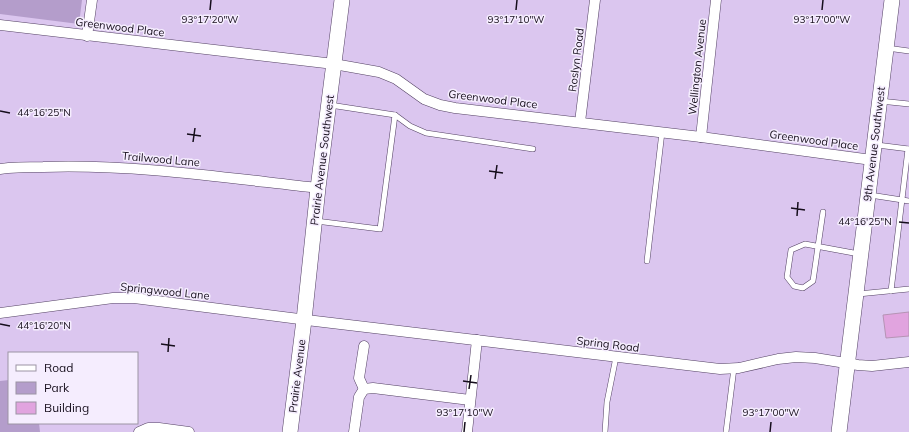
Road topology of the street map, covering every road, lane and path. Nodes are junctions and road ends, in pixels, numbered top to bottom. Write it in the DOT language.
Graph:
graph roads {
  1 [pos="92,0"];
  2 [pos="342,0"];
  3 [pos="595,0"];
  4 [pos="716,0"];
  5 [pos="892,0"];
  6 [pos="0,25"];
  7 [pos="87,36"];
  8 [pos="886,48"];
  9 [pos="909,51"];
  10 [pos="334,64"];
  11 [pos="879,101"];
  12 [pos="909,104"];
  13 [pos="329,105"];
  14 [pos="395,115"];
  15 [pos="580,122"];
  16 [pos="662,132"];
  17 [pos="701,137"];
  18 [pos="874,144"];
  19 [pos="533,149"];
  20 [pos="909,149"];
  21 [pos="872,160"];
  22 [pos="0,169"];
  23 [pos="318,188"];
  24 [pos="868,195"];
  25 [pos="902,200"];
  26 [pos="909,201"];
  27 [pos="822,212"];
  28 [pos="315,220"];
  29 [pos="818,247"];
  30 [pos="860,254"];
  31 [pos="647,261"];
  32 [pos="909,289"];
  33 [pos="891,292"];
  34 [pos="855,295"];
  35 [pos="0,312"];
  36 [pos="304,320"];
  37 [pos="477,340"];
  38 [pos="364,346"];
  39 [pos="616,357"];
  40 [pos="909,362"];
  41 [pos="847,363"];
  42 [pos="734,368"];
  43 [pos="364,390"];
  44 [pos="470,400"];
  45 [pos="139,432"];
  46 [pos="189,432"];
  47 [pos="290,432"];
  48 [pos="354,432"];
  49 [pos="467,432"];
  50 [pos="604,432"];
  51 [pos="726,432"];
  52 [pos="839,432"];
  1 -- 7 [label="street"];
  2 -- 10 [label="street, Prairie Avenue Southwest"];
  3 -- 15 [label="street, Roslyn Road"];
  4 -- 17 [label="street, Wellington Avenue"];
  5 -- 8 [label="street, 9th Avenue Southwest"];
  6 -- 7 [label="street, Greenwood Place"];
  7 -- 10 [label="street, Greenwood Place"];
  8 -- 9 [label="lane"];
  8 -- 11 [label="street, 9th Avenue Southwest"];
  10 -- 13 [label="street, Prairie Avenue Southwest"];
  10 -- 15 [label="street, Greenwood Place"];
  11 -- 12 [label="lane"];
  11 -- 18 [label="street, 9th Avenue Southwest"];
  13 -- 14 [label="lane"];
  13 -- 23 [label="street, Prairie Avenue Southwest"];
  14 -- 19 [label="lane"];
  14 -- 28 [label="lane"];
  15 -- 16 [label="street, Greenwood Place"];
  16 -- 17 [label="street, Greenwood Place"];
  16 -- 31 [label="lane"];
  17 -- 21 [label="street, Greenwood Place"];
  18 -- 20 [label="lane"];
  18 -- 21 [label="street, 9th Avenue Southwest"];
  20 -- 25 [label="lane"];
  21 -- 24 [label="street, 9th Avenue Southwest"];
  22 -- 23 [label="street, Trailwood Lane"];
  23 -- 28 [label="street, Prairie Avenue Southwest"];
  24 -- 25 [label="lane"];
  24 -- 30 [label="street, 9th Avenue Southwest"];
  25 -- 26 [label="lane"];
  25 -- 33 [label="lane"];
  27 -- 29 [label="lane"];
  28 -- 36 [label="street, Prairie Avenue Southwest"];
  29 -- 29 [label="lane"];
  29 -- 30 [label="lane"];
  30 -- 34 [label="street, 9th Avenue Southwest"];
  32 -- 33 [label="lane"];
  33 -- 34 [label="lane"];
  34 -- 41 [label="street, 9th Avenue Southwest"];
  35 -- 36 [label="street, Springwood Lane"];
  36 -- 37 [label="street, Spring Road"];
  36 -- 47 [label="street, Prairie Avenue"];
  37 -- 39 [label="street, Spring Road"];
  37 -- 44 [label="street"];
  38 -- 43 [label="street"];
  39 -- 42 [label="street, Spring Road"];
  39 -- 50 [label="lane"];
  40 -- 41 [label="street, Spring Road"];
  41 -- 42 [label="street, Spring Road"];
  41 -- 52 [label="street, 9th Avenue Southwest"];
  42 -- 51 [label="lane"];
  43 -- 44 [label="street"];
  43 -- 48 [label="street"];
  44 -- 49 [label="street"];
  45 -- 46 [label="street"];
}
